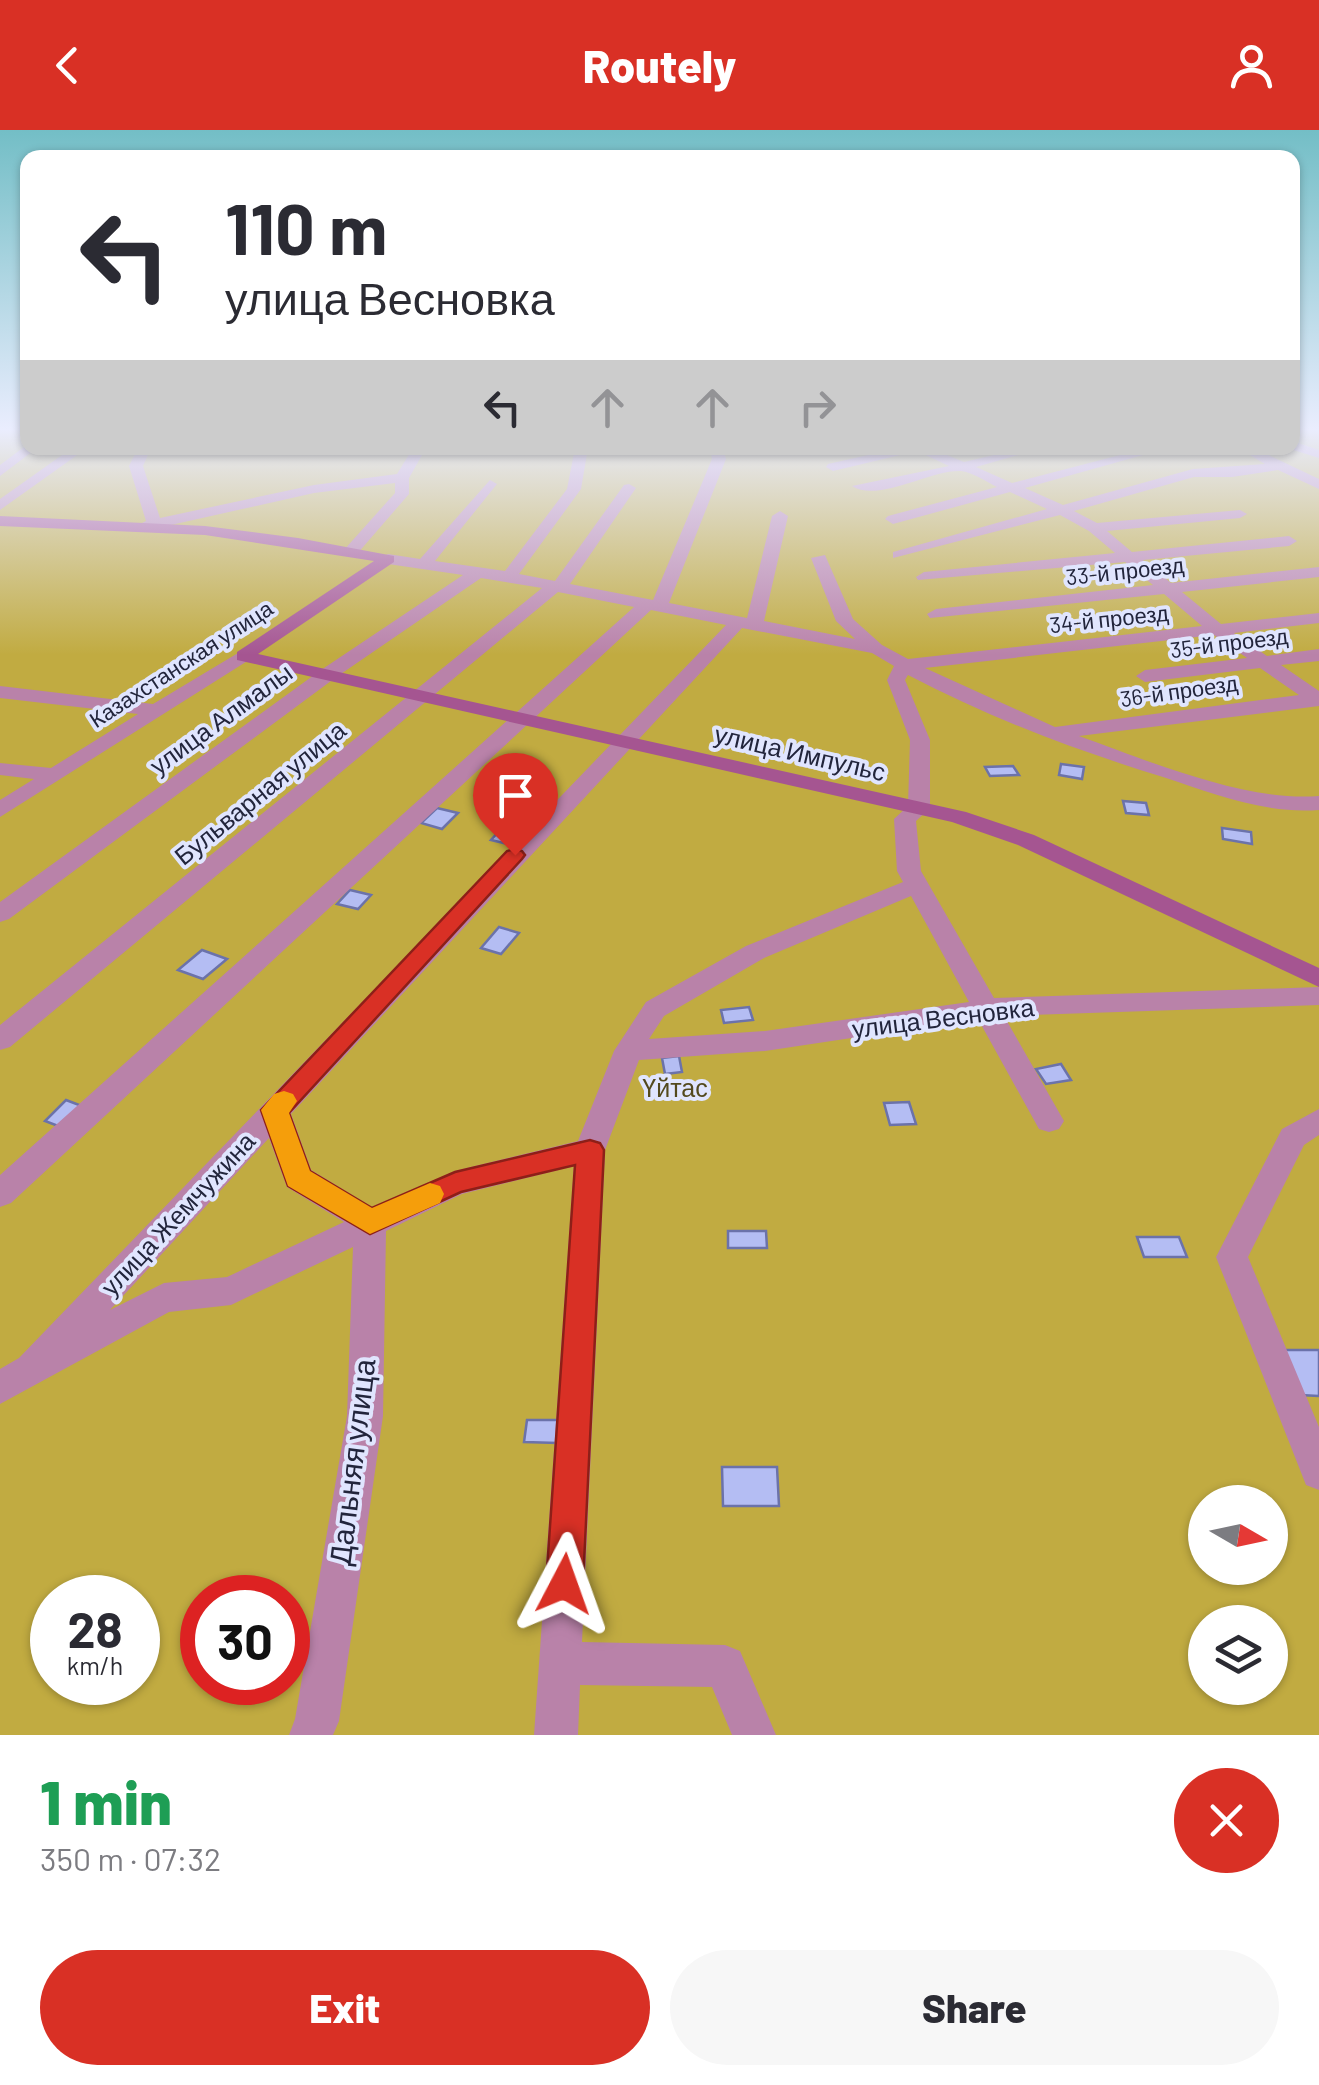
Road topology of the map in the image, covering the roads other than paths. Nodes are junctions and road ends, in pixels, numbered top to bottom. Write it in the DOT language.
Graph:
graph roads {
  1 [pos="145,505"];
  2 [pos="239,505"];
  3 [pos="392,505"];
  4 [pos="473,505"];
  5 [pos="562,505"];
  6 [pos="617,505"];
  7 [pos="698,505"];
  8 [pos="945,505"];
  9 [pos="1051,505"];
  10 [pos="1075,505"];
  11 [pos="1060,509"];
  12 [pos="1240,514"];
  13 [pos="780,516"];
  14 [pos="893,519"];
  15 [pos="0,521"];
  16 [pos="149,524"];
  17 [pos="1094,528"];
  18 [pos="1289,541"];
  19 [pos="351,551"];
  20 [pos="898,555"];
  21 [pos="1131,556"];
  22 [pos="819,558"];
  23 [pos="388,560"];
  24 [pos="424,564"];
  25 [pos="1319,572"];
  26 [pos="477,573"];
  27 [pos="510,577"];
  28 [pos="924,577"];
  29 [pos="557,587"];
  30 [pos="1170,589"];
  31 [pos="651,607"];
  32 [pos="936,614"];
  33 [pos="1319,618"];
  34 [pos="746,625"];
  35 [pos="1218,630"];
  36 [pos="878,649"];
  37 [pos="1319,655"];
  38 [pos="243,656"];
  39 [pos="1261,662"];
  40 [pos="904,666"];
  41 [pos="328,674"];
  42 [pos="1145,676"];
  43 [pos="0,692"];
  44 [pos="423,696"];
  45 [pos="1316,700"];
  46 [pos="154,710"];
  47 [pos="519,718"];
  48 [pos="1053,734"];
  49 [pos="622,742"];
  50 [pos="0,769"];
  51 [pos="54,775"];
  52 [pos="1319,804"];
  53 [pos="919,808"];
  54 [pos="0,810"];
  55 [pos="917,886"];
  56 [pos="0,914"];
  57 [pos="1319,978"];
  58 [pos="1319,996"];
  59 [pos="985,1009"];
  60 [pos="0,1040"];
  61 [pos="628,1050"];
  62 [pos="275,1110"];
  63 [pos="1319,1120"];
  64 [pos="1049,1121"];
  65 [pos="590,1150"];
  66 [pos="0,1194"];
  67 [pos="370,1222"];
  68 [pos="32,1369"];
  69 [pos="0,1387"];
  70 [pos="1319,1472"];
  71 [pos="560,1663"];
  72 [pos="311,1735"];
  73 [pos="556,1735"];
  74 [pos="754,1735"];
  1 -- 16 [label="street"];
  2 -- 16 [label="street"];
  3 -- 19 [label="street"];
  4 -- 24 [label="street"];
  5 -- 27 [label="street"];
  6 -- 29 [label="street, Бульварная улица"];
  7 -- 31 [label="street"];
  8 -- 14 [label="street"];
  9 -- 11 [label="street"];
  10 -- 11 [label="street"];
  11 -- 17 [label="street"];
  11 -- 20 [label="street"];
  12 -- 17 [label="street"];
  13 -- 34 [label="street"];
  15 -- 16 [label="street"];
  16 -- 19 [label="street"];
  17 -- 21 [label="street"];
  18 -- 21 [label="street"];
  19 -- 23 [label="street"];
  21 -- 28 [label="street"];
  21 -- 30 [label="street"];
  22 -- 36 [label="street"];
  23 -- 24 [label="street"];
  23 -- 38 [label="street, Казахстанская улица"];
  24 -- 26 [label="street"];
  25 -- 30 [label="street, 33-й проезд"];
  26 -- 27 [label="street"];
  26 -- 41 [label="street, улица Алмалы"];
  27 -- 29 [label="street"];
  29 -- 31 [label="street"];
  29 -- 44 [label="street, Бульварная улица"];
  30 -- 32 [label="street, 33-й проезд"];
  30 -- 35 [label="street"];
  31 -- 34 [label="street"];
  31 -- 47 [label="street"];
  33 -- 35 [label="street, 34-й проезд"];
  34 -- 36 [label="street"];
  34 -- 49 [label="street, улица Жемчужина"];
  35 -- 39 [label="street"];
  35 -- 40 [label="street, 34-й проезд"];
  36 -- 40 [label="street"];
  37 -- 39 [label="street, 35-й проезд"];
  38 -- 41 [label="street, улица Импульс"];
  38 -- 46 [label="street, Казахстанская улица"];
  39 -- 42 [label="street, 35-й проезд"];
  39 -- 45 [label="street"];
  40 -- 48 [label="street"];
  40 -- 53 [label="street"];
  41 -- 44 [label="street, улица Импульс"];
  41 -- 56 [label="street, улица Алмалы"];
  43 -- 46 [label="street"];
  44 -- 47 [label="street, улица Импульс"];
  44 -- 60 [label="street, Бульварная улица"];
  45 -- 48 [label="street, 36-й проезд"];
  46 -- 51 [label="street, Казахстанская улица"];
  47 -- 49 [label="street, улица Импульс"];
  47 -- 66 [label="street"];
  48 -- 52 [label="street"];
  49 -- 53 [label="street, улица Импульс"];
  49 -- 62 [label="street, улица Жемчужина"];
  50 -- 51 [label="street"];
  51 -- 54 [label="street, Казахстанская улица"];
  53 -- 55 [label="street"];
  53 -- 57 [label="street, улица Импульс"];
  55 -- 59 [label="street"];
  55 -- 61 [label="street"];
  58 -- 59 [label="street, улица Весновка"];
  59 -- 61 [label="street, улица Весновка"];
  59 -- 64 [label="street"];
  61 -- 65 [label="street"];
  62 -- 67 [label="street"];
  62 -- 68 [label="street, улица Жемчужина"];
  63 -- 70 [label="street"];
  65 -- 67 [label="street"];
  65 -- 71 [label="street"];
  67 -- 68 [label="street"];
  67 -- 72 [label="street, Дальняя улица"];
  68 -- 69 [label="street"];
  71 -- 73 [label="street"];
  71 -- 74 [label="street"];
}
